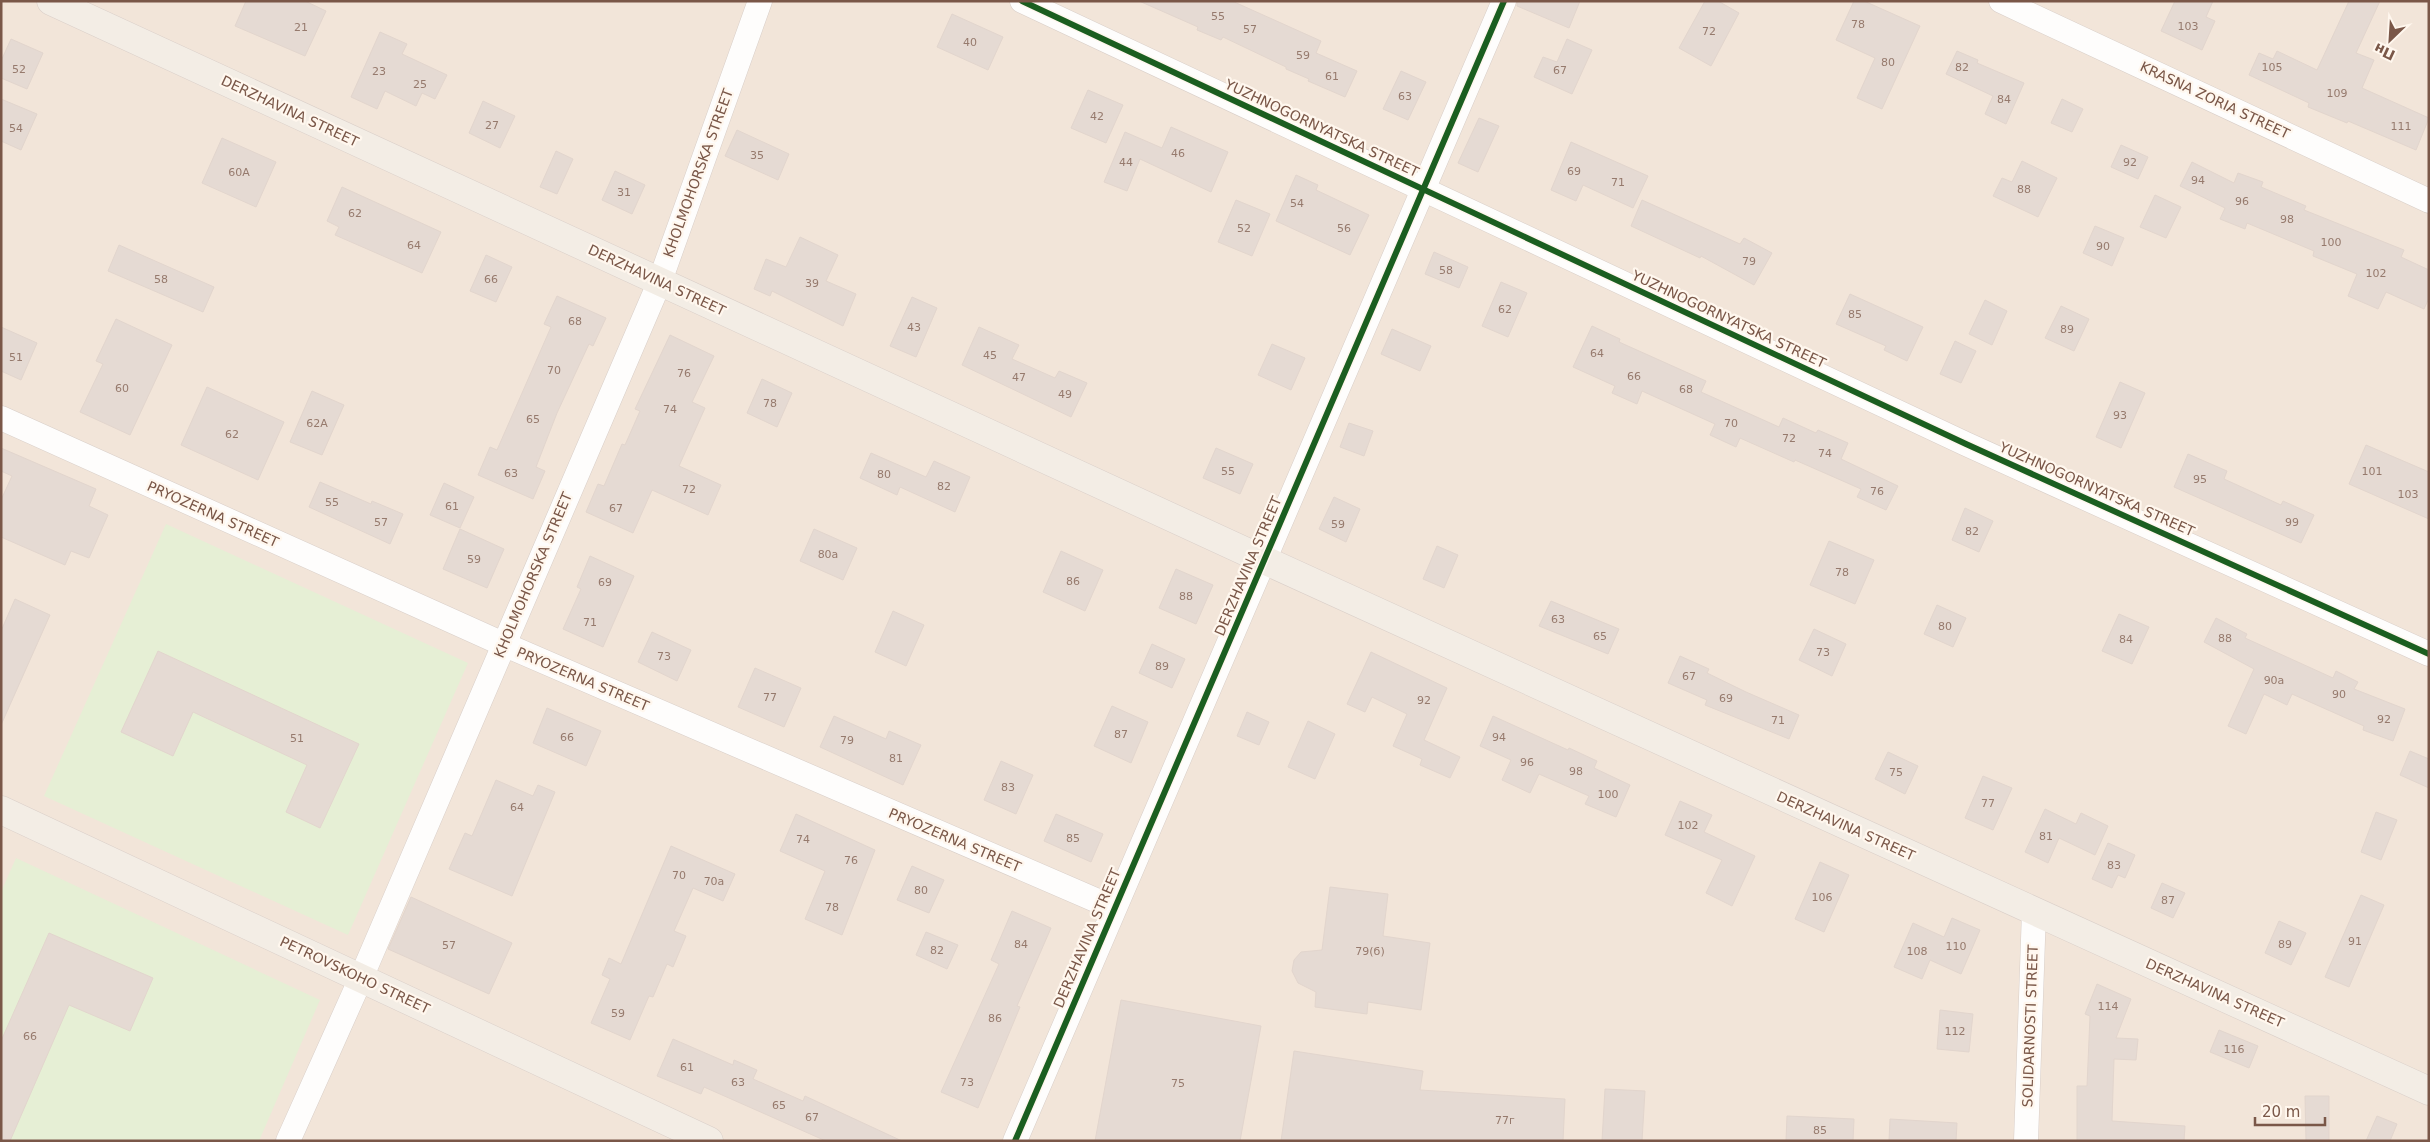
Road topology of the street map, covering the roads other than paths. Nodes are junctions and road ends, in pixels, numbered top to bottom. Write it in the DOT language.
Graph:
graph roads {
  1 [pos="51,1"];
  2 [pos="760,1"];
  3 [pos="1022,1"];
  4 [pos="1504,1"];
  5 [pos="2000,1"];
  6 [pos="1422,189"];
  7 [pos="2429,201"];
  8 [pos="660,281"];
  9 [pos="1,418"];
  10 [pos="1264,560"];
  11 [pos="503,644"];
  12 [pos="2429,654"];
  13 [pos="1,810"];
  14 [pos="1114,908"];
  15 [pos="2034,911"];
  16 [pos="361,978"];
  17 [pos="2429,1091"];
  18 [pos="288,1141"];
  19 [pos="709,1141"];
  20 [pos="1015,1141"];
  21 [pos="2026,1141"];
  1 -- 8 [label="main road, DERZHAVINA STREET"];
  2 -- 8 [label="street, KHOLMOHORSKA STREET"];
  3 -- 6 [label="street, YUZHNOGORNYATSKA STREET"];
  4 -- 6 [label="street, DERZHAVINA STREET"];
  5 -- 7 [label="street, KRASNA ZORIA STREET"];
  6 -- 10 [label="street, DERZHAVINA STREET"];
  6 -- 12 [label="street, YUZHNOGORNYATSKA STREET"];
  8 -- 10 [label="main road, DERZHAVINA STREET"];
  8 -- 11 [label="street, KHOLMOHORSKA STREET"];
  9 -- 11 [label="street, PRYOZERNA STREET"];
  10 -- 14 [label="street, DERZHAVINA STREET"];
  10 -- 15 [label="main road, DERZHAVINA STREET"];
  11 -- 14 [label="street, PRYOZERNA STREET"];
  11 -- 16 [label="street, KHOLMOHORSKA STREET"];
  13 -- 16 [label="main road, PETROVSKOHO STREET"];
  14 -- 20 [label="street, DERZHAVINA STREET"];
  15 -- 17 [label="main road, DERZHAVINA STREET"];
  15 -- 21 [label="street, SOLIDARNOSTI STREET"];
  16 -- 18 [label="street, KHOLMOHORSKA STREET"];
  16 -- 19 [label="main road, PETROVSKOHO STREET"];
}
